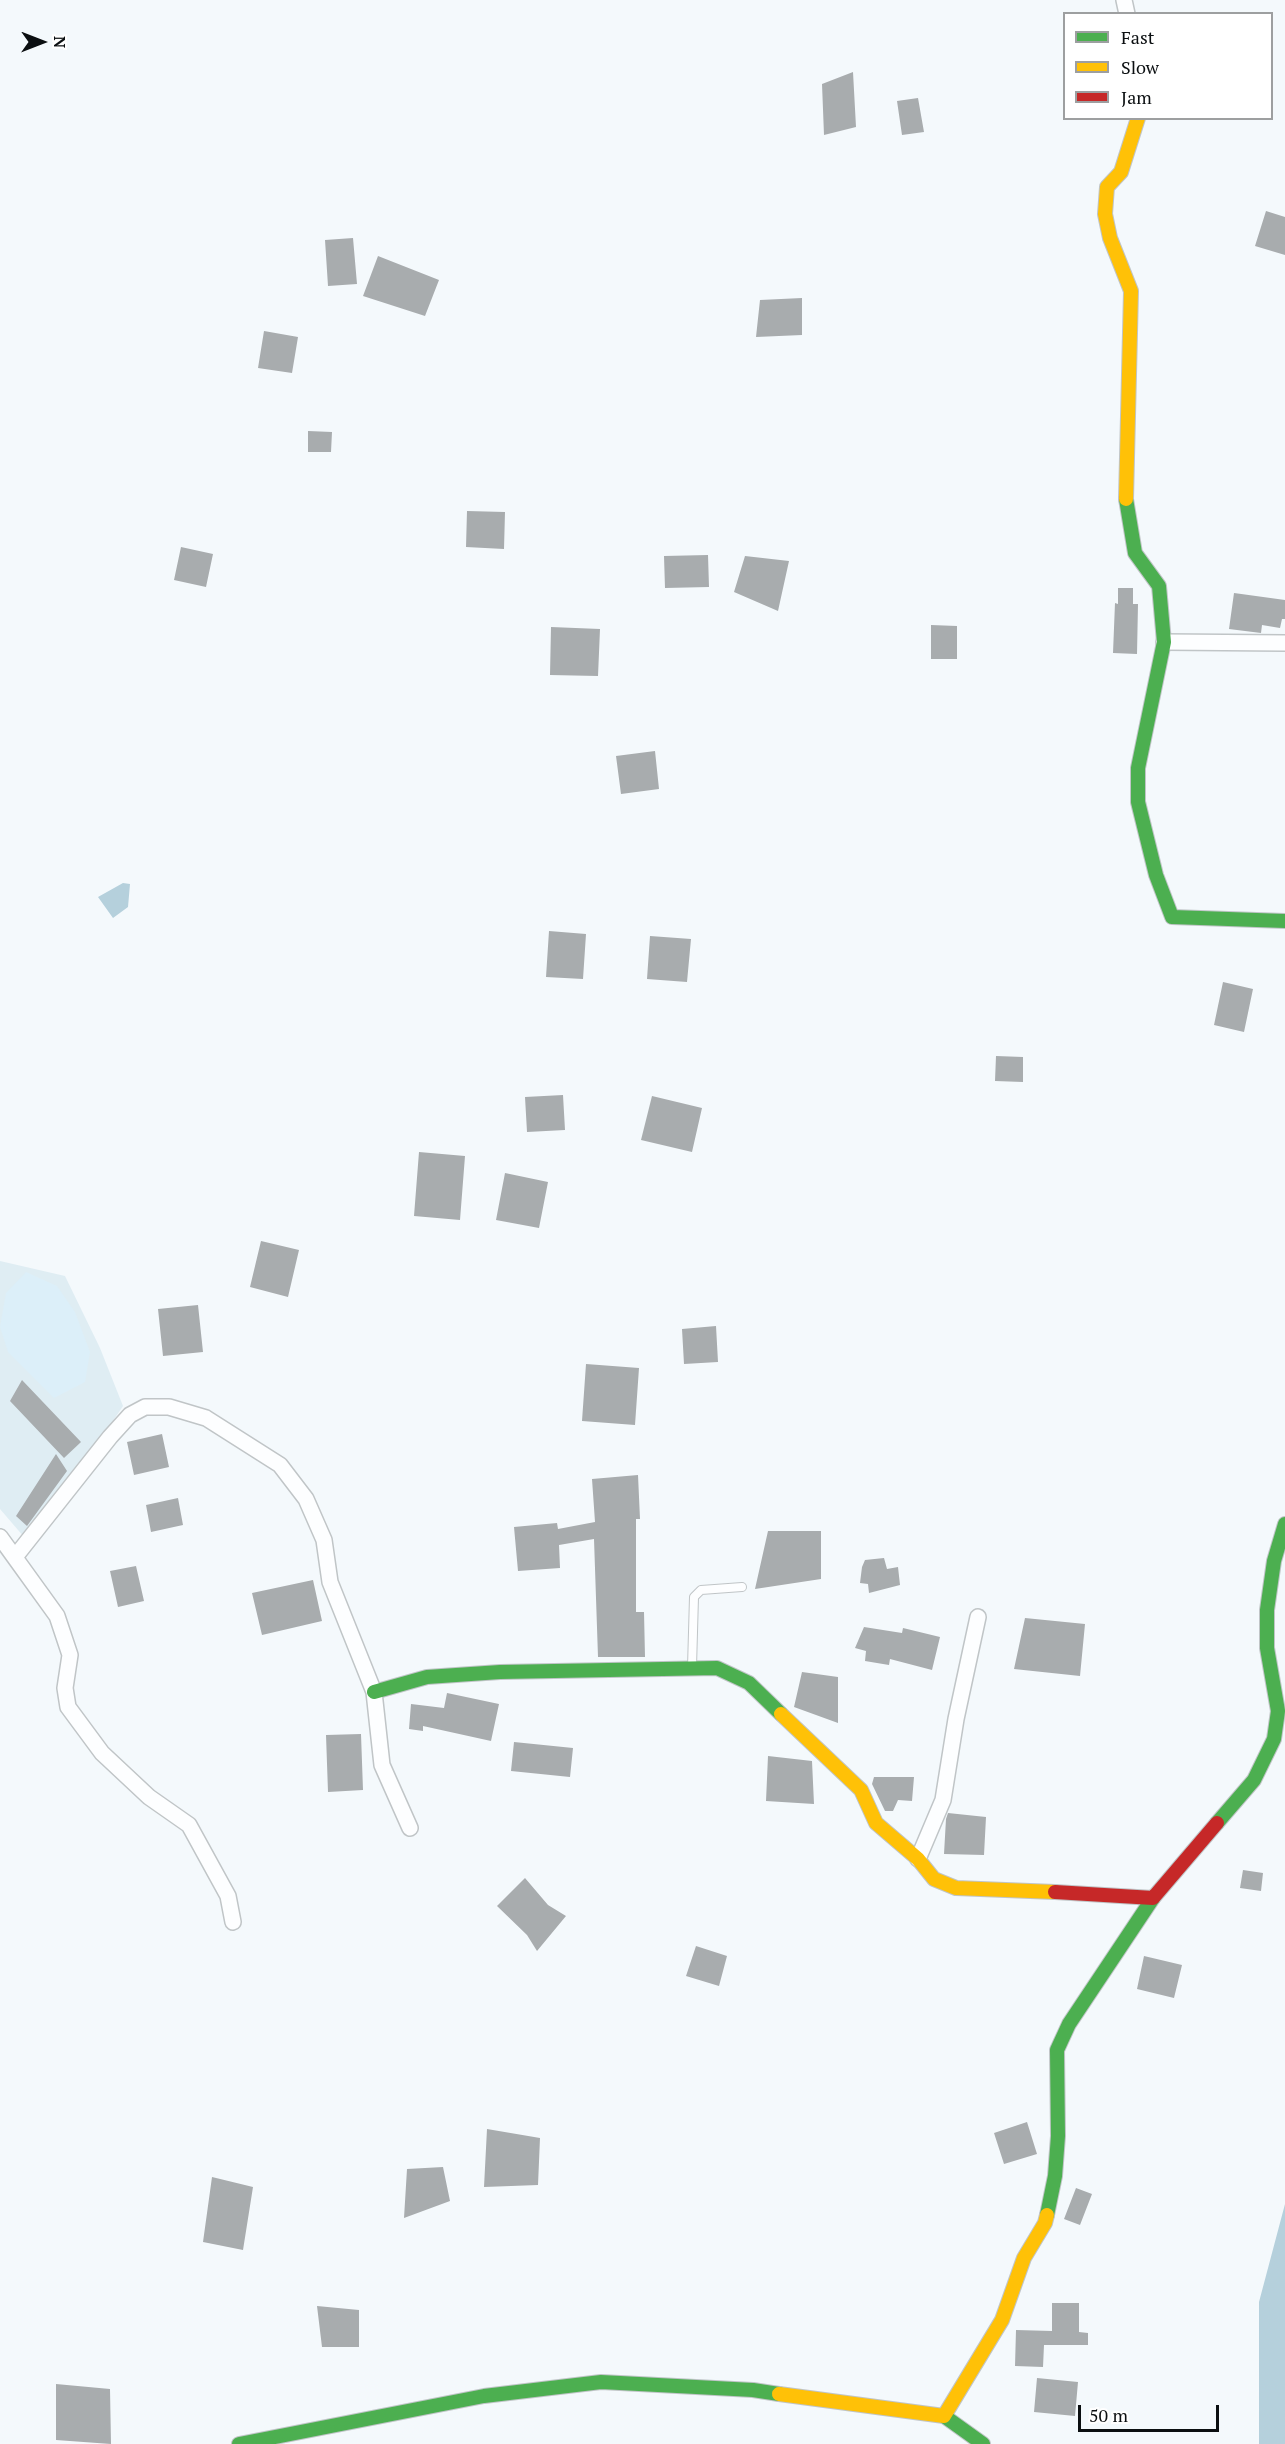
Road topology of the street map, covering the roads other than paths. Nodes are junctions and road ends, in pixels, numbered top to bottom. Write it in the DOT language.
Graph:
graph roads {
  1 [pos="1137,120"];
  2 [pos="1164,642"];
  3 [pos="1285,643"];
  4 [pos="1285,921"];
  5 [pos="1285,1524"];
  6 [pos="0,1537"];
  7 [pos="15,1557"];
  8 [pos="742,1587"];
  9 [pos="978,1617"];
  10 [pos="692,1668"];
  11 [pos="374,1692"];
  12 [pos="410,1828"];
  13 [pos="918,1859"];
  14 [pos="1153,1898"];
  15 [pos="233,1922"];
  16 [pos="944,2416"];
  17 [pos="239,2444"];
  18 [pos="983,2444"];
  1 -- 2 [label="street"];
  2 -- 3 [label="street"];
  2 -- 4 [label="street"];
  5 -- 14 [label="street"];
  6 -- 7 [label="street"];
  7 -- 11 [label="street"];
  7 -- 15 [label="street"];
  8 -- 10 [label="lane"];
  9 -- 13 [label="street"];
  10 -- 11 [label="street"];
  10 -- 13 [label="street"];
  11 -- 12 [label="street"];
  13 -- 14 [label="street"];
  14 -- 16 [label="street"];
  16 -- 17 [label="street"];
  16 -- 18 [label="street"];
}
